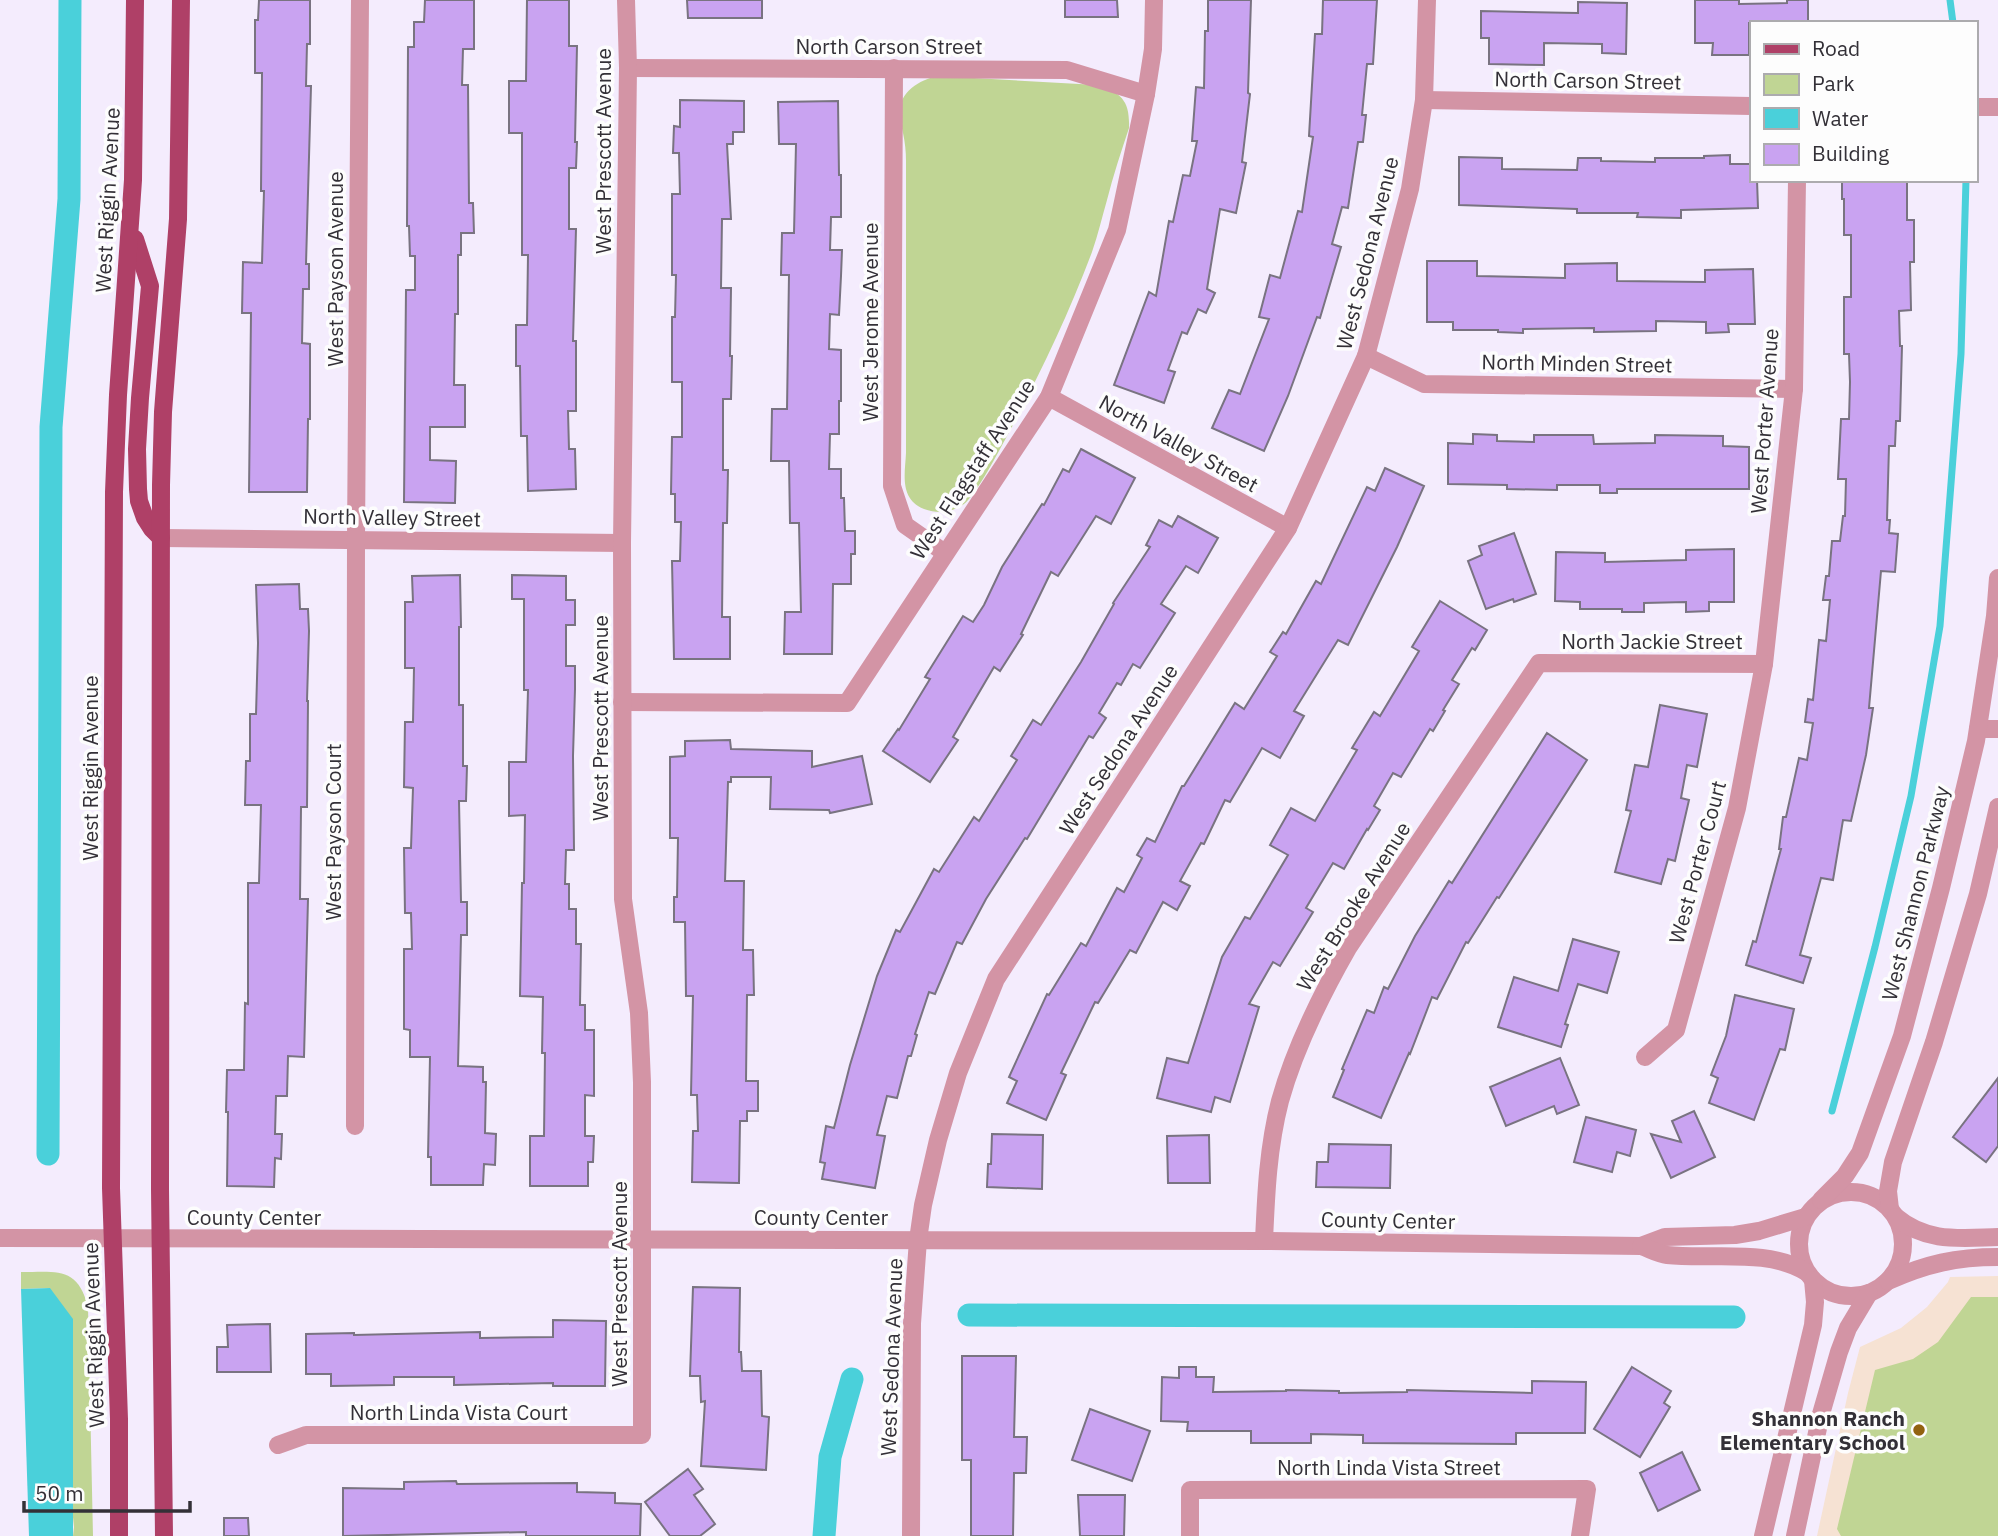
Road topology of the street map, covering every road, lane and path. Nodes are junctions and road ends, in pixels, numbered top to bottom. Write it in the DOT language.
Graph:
graph roads {
  1 [pos="135,0"];
  2 [pos="181,0"];
  3 [pos="360,0"];
  4 [pos="626,0"];
  5 [pos="1154,0"];
  6 [pos="1427,0"];
  7 [pos="628,68"];
  8 [pos="894,68"];
  9 [pos="1146,94"];
  10 [pos="1424,100"];
  11 [pos="1750,106"];
  12 [pos="1977,107"];
  13 [pos="1998,107"];
  14 [pos="1797,182"];
  15 [pos="131,227"];
  16 [pos="1366,356"];
  17 [pos="1794,389"];
  18 [pos="1049,397"];
  19 [pos="1288,528"];
  20 [pos="161,538"];
  21 [pos="356,539"];
  22 [pos="622,543"];
  23 [pos="945,553"];
  24 [pos="1998,578"];
  25 [pos="1539,663"];
  26 [pos="1764,664"];
  27 [pos="622,702"];
  28 [pos="1978,729"];
  29 [pos="1998,729"];
  30 [pos="1998,807"];
  31 [pos="1645,1057"];
  32 [pos="355,1126"];
  33 [pos="1821,1200"];
  34 [pos="1893,1213"];
  35 [pos="1805,1217"];
  36 [pos="1998,1237"];
  37 [pos="0,1238"];
  38 [pos="112,1239"];
  39 [pos="161,1239"];
  40 [pos="641,1240"];
  41 [pos="918,1240"];
  42 [pos="1264,1241"];
  43 [pos="1642,1246"];
  44 [pos="1998,1257"];
  45 [pos="1810,1276"];
  46 [pos="1888,1281"];
  47 [pos="1869,1293"];
  48 [pos="642,1435"];
  49 [pos="278,1445"];
  50 [pos="119,1536"];
  51 [pos="164,1536"];
  52 [pos="911,1536"];
  53 [pos="1190,1536"];
  54 [pos="1580,1536"];
  55 [pos="1763,1536"];
  56 [pos="1795,1536"];
  1 -- 15 [label="main road, West Riggin Avenue"];
  2 -- 20 [label="main road"];
  3 -- 21 [label="street, West Payson Avenue"];
  4 -- 7 [label="street, West Prescott Avenue"];
  5 -- 9 [label="street, West Flagstaff Avenue"];
  6 -- 10 [label="street, West Sedona Avenue"];
  7 -- 8 [label="street, North Carson Street"];
  7 -- 22 [label="street, West Prescott Avenue"];
  8 -- 9 [label="street, North Carson Street"];
  8 -- 23 [label="street, West Jerome Avenue"];
  9 -- 18 [label="street, West Flagstaff Avenue"];
  10 -- 11 [label="street, North Carson Street"];
  10 -- 16 [label="street, West Sedona Avenue"];
  12 -- 13 [label="street"];
  14 -- 17 [label="street, West Porter Avenue"];
  15 -- 20 [label="main road"];
  15 -- 38 [label="main road, West Riggin Avenue"];
  16 -- 17 [label="street, North Minden Street"];
  16 -- 19 [label="street, West Sedona Avenue"];
  17 -- 26 [label="street, West Porter Avenue"];
  18 -- 19 [label="street, North Valley Street"];
  18 -- 23 [label="street, West Flagstaff Avenue"];
  19 -- 41 [label="street, West Sedona Avenue"];
  20 -- 21 [label="street, North Valley Street"];
  20 -- 39 [label="main road"];
  21 -- 22 [label="street, North Valley Street"];
  21 -- 32 [label="street, West Payson Court"];
  22 -- 27 [label="street, West Prescott Avenue"];
  23 -- 27 [label="street, West Flagstaff Avenue"];
  24 -- 28 [label="street, West Shannon Parkway"];
  25 -- 26 [label="street, North Jackie Street"];
  25 -- 42 [label="street, West Brooke Avenue"];
  26 -- 31 [label="street, West Porter Court"];
  27 -- 40 [label="street, West Prescott Avenue"];
  28 -- 29 [label="street"];
  28 -- 33 [label="street, West Shannon Parkway"];
  30 -- 34 [label="street"];
  33 -- 34 [label="street"];
  33 -- 35 [label="street"];
  34 -- 36 [label="street"];
  34 -- 46 [label="street"];
  35 -- 43 [label="street, County Center"];
  35 -- 45 [label="street"];
  37 -- 38 [label="street, County Center"];
  38 -- 39 [label="street, County Center"];
  38 -- 50 [label="main road, West Riggin Avenue"];
  39 -- 40 [label="street, County Center"];
  39 -- 51 [label="main road"];
  40 -- 41 [label="street, County Center"];
  40 -- 48 [label="street, West Prescott Avenue"];
  41 -- 42 [label="street, County Center"];
  41 -- 52 [label="street, West Sedona Avenue"];
  42 -- 43 [label="street, County Center"];
  43 -- 45 [label="street, County Center"];
  44 -- 46 [label="street"];
  45 -- 47 [label="street"];
  45 -- 55 [label="street"];
  46 -- 47 [label="street"];
  47 -- 56 [label="street"];
  48 -- 49 [label="street, North Linda Vista Court"];
  53 -- 54 [label="street, North Linda Vista Street"];
}
